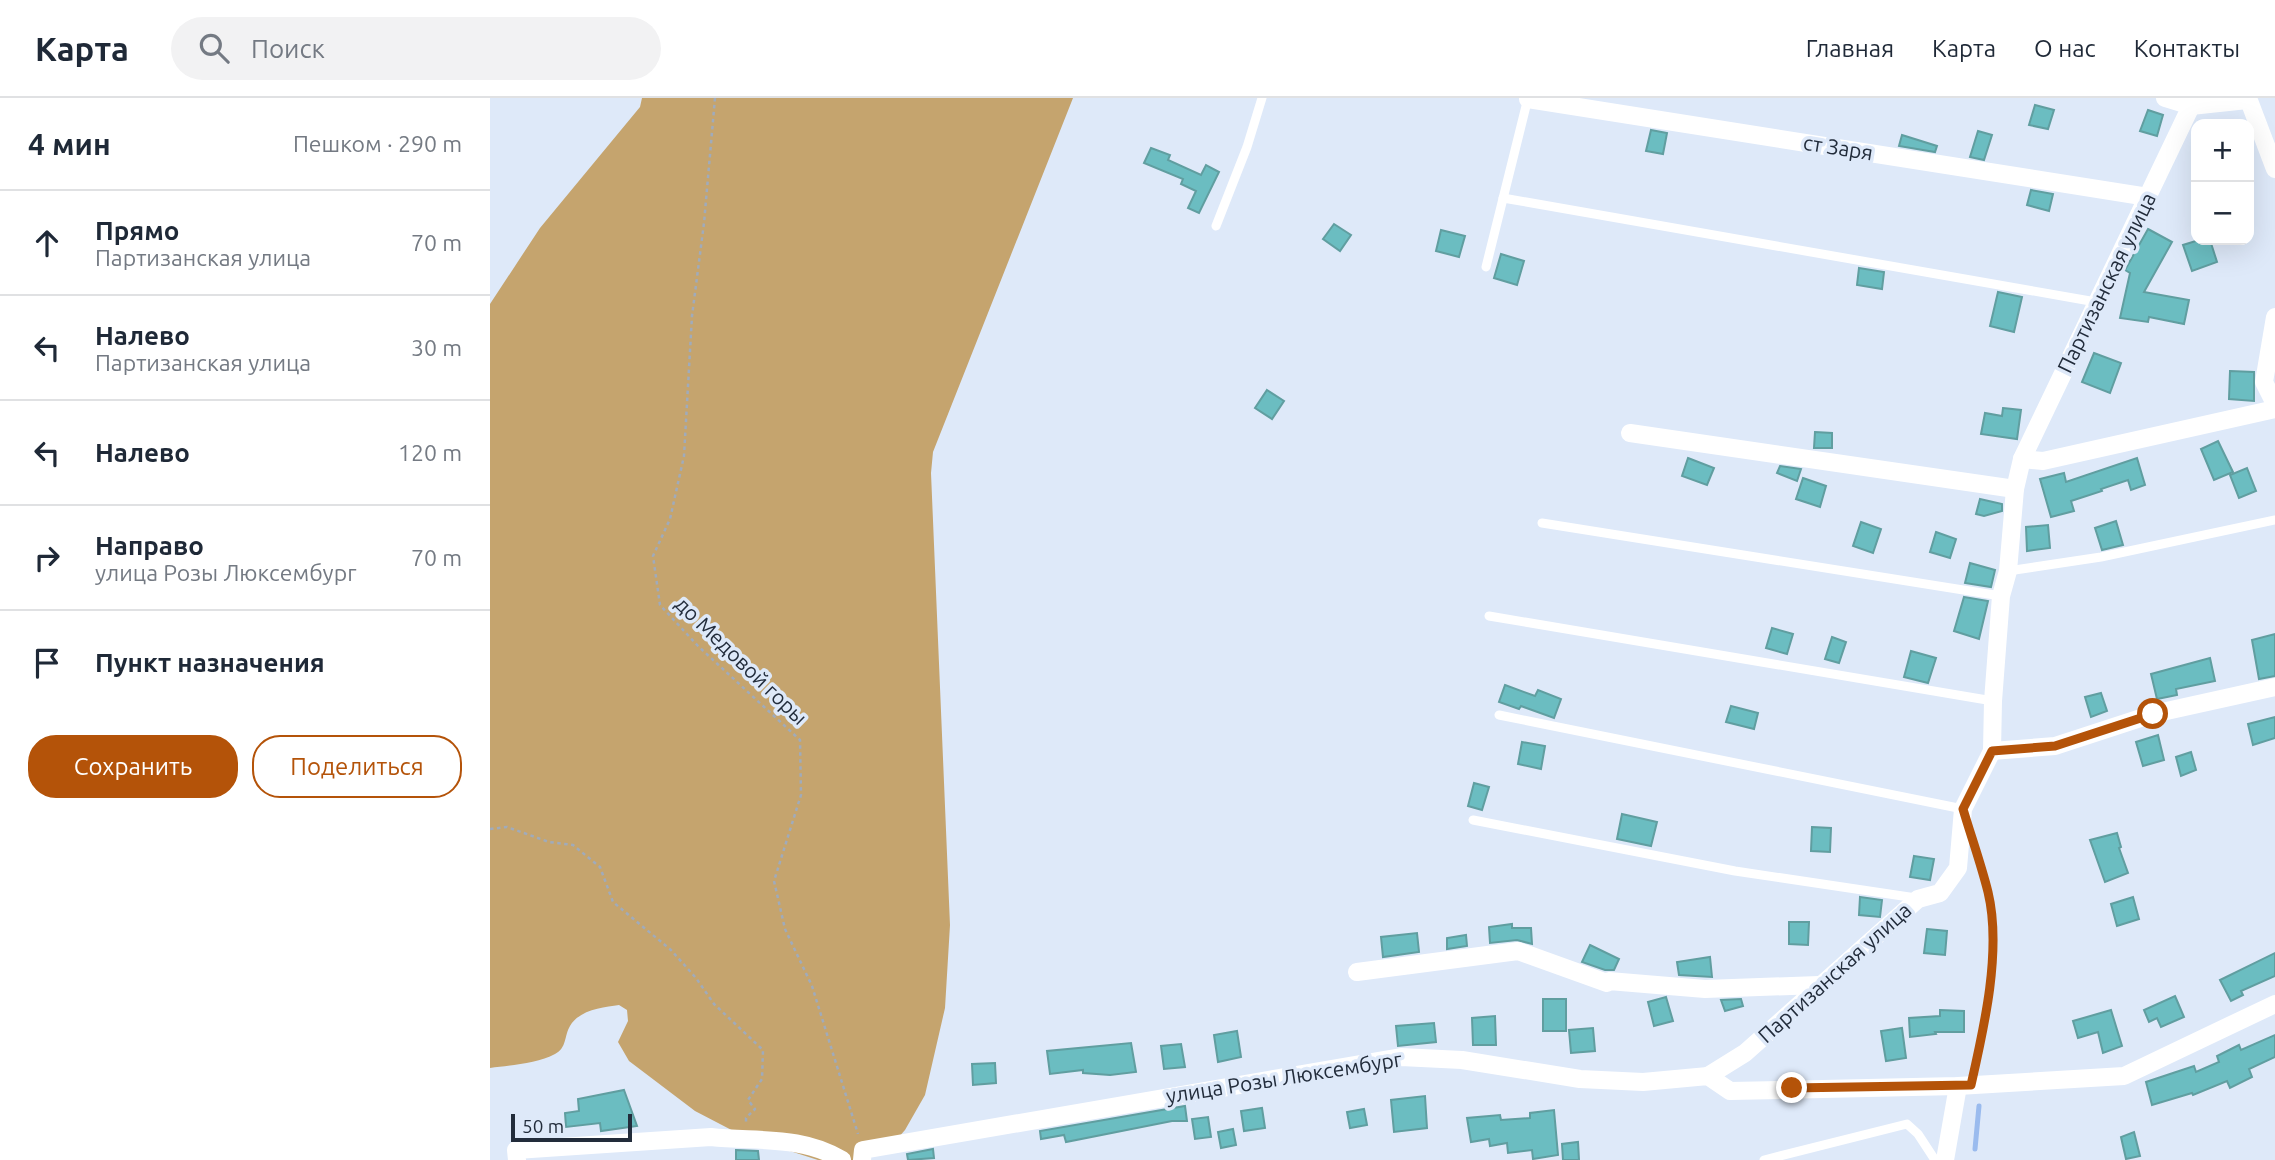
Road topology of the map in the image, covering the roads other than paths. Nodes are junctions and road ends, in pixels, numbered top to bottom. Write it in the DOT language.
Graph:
graph roads {
  1 [pos="1262,98"];
  2 [pos="2165,98"];
  3 [pos="1528,99"];
  4 [pos="2248,99"];
  5 [pos="2191,106"];
  6 [pos="2275,169"];
  7 [pos="2148,197"];
  8 [pos="1503,198"];
  9 [pos="1216,226"];
  10 [pos="1486,267"];
  11 [pos="2096,302"];
  12 [pos="2275,317"];
  13 [pos="2275,407"];
  14 [pos="1630,433"];
  15 [pos="2022,459"];
  16 [pos="2015,489"];
  17 [pos="2275,520"];
  18 [pos="1542,523"];
  19 [pos="2008,571"];
  20 [pos="2001,596"];
  21 [pos="1489,616"];
  22 [pos="2275,687"];
  23 [pos="1993,701"];
  24 [pos="1499,715"];
  25 [pos="1992,751"];
  26 [pos="1963,809"];
  27 [pos="1473,820"];
  28 [pos="1918,899"];
  29 [pos="1357,972"];
  30 [pos="1819,985"];
  31 [pos="2275,1004"];
  32 [pos="1708,1076"];
  33 [pos="1965,1086"];
  34 [pos="862,1155"];
  35 [pos="517,1160"];
  36 [pos="842,1160"];
  37 [pos="1764,1160"];
  38 [pos="1935,1160"];
  39 [pos="1945,1160"];
  1 -- 9 [label="lane"];
  2 -- 5 [label="street"];
  3 -- 7 [label="street, ст Заря"];
  3 -- 8 [label="lane"];
  4 -- 5 [label="street"];
  4 -- 6 [label="street"];
  5 -- 7 [label="street, Партизанская улица"];
  7 -- 11 [label="street, Партизанская улица"];
  8 -- 10 [label="lane"];
  8 -- 11 [label="lane"];
  11 -- 15 [label="street, Партизанская улица"];
  12 -- 13 [label="street"];
  13 -- 15 [label="street"];
  14 -- 16 [label="street"];
  15 -- 16 [label="street, Партизанская улица"];
  16 -- 19 [label="street, Партизанская улица"];
  17 -- 19 [label="lane"];
  18 -- 20 [label="lane"];
  19 -- 20 [label="street, Партизанская улица"];
  20 -- 23 [label="street, Партизанская улица"];
  21 -- 23 [label="lane"];
  22 -- 25 [label="street"];
  23 -- 25 [label="street, Партизанская улица"];
  24 -- 26 [label="lane"];
  25 -- 26 [label="street, Партизанская улица"];
  26 -- 28 [label="street, Партизанская улица"];
  27 -- 28 [label="lane"];
  28 -- 30 [label="street, Партизанская улица"];
  29 -- 30 [label="street"];
  30 -- 32 [label="street, Партизанская улица"];
  31 -- 33 [label="street"];
  32 -- 33 [label="street"];
  32 -- 34 [label="street, улица Розы Люксембург"];
  33 -- 39 [label="street"];
  35 -- 36 [label="street"];
  37 -- 38 [label="lane"];
}
